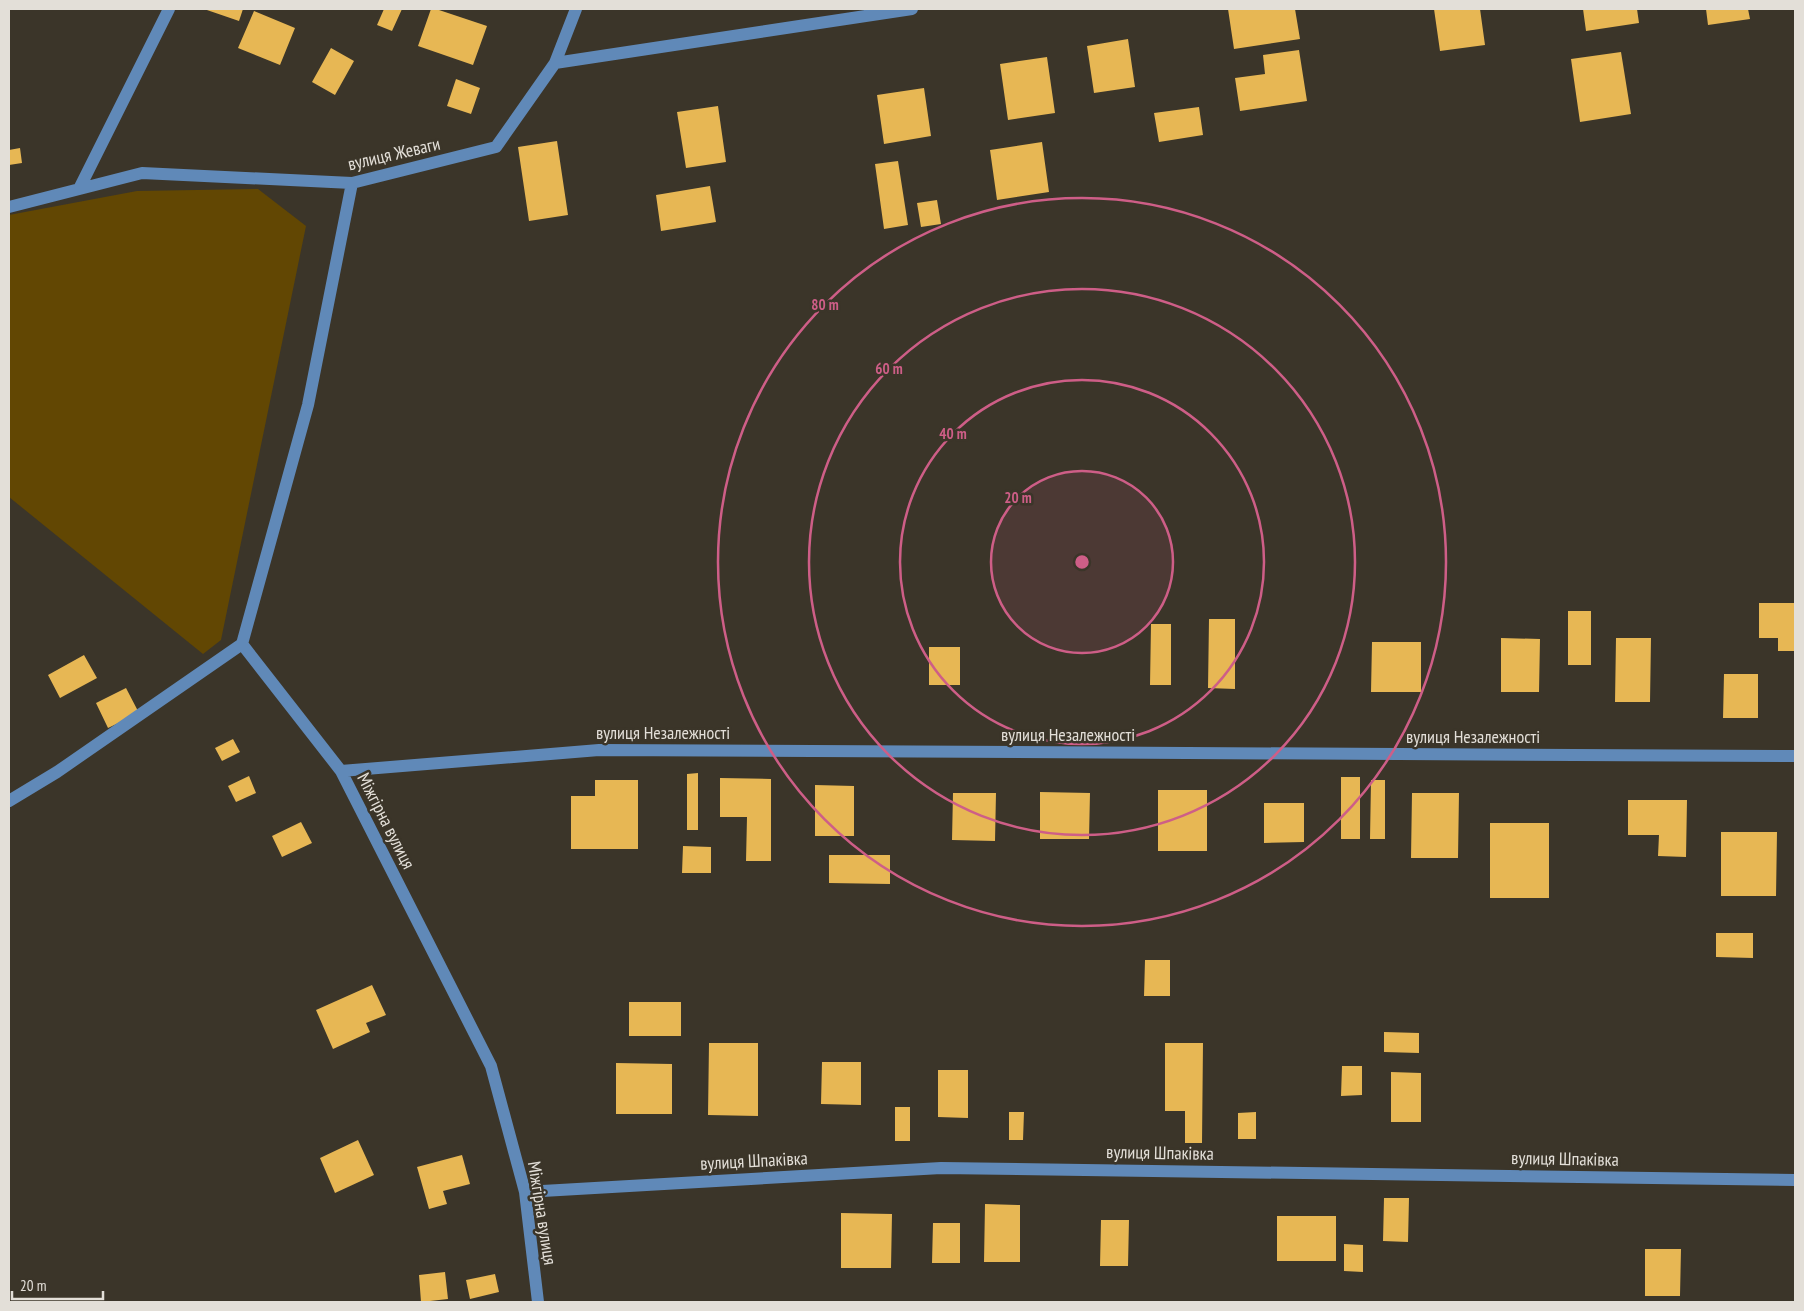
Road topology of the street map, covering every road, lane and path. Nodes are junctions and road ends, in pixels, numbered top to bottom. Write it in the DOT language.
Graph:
graph roads {
  1 [pos="169,9"];
  2 [pos="576,9"];
  3 [pos="912,9"];
  4 [pos="555,62"];
  5 [pos="352,184"];
  6 [pos="78,189"];
  7 [pos="9,207"];
  8 [pos="242,644"];
  9 [pos="1795,756"];
  10 [pos="341,771"];
  11 [pos="9,801"];
  12 [pos="1795,1180"];
  13 [pos="524,1192"];
  14 [pos="538,1302"];
  1 -- 6 [label="street"];
  2 -- 4 [label="street, вулиця Жеваги"];
  3 -- 4 [label="street"];
  4 -- 5 [label="street, вулиця Жеваги"];
  5 -- 6 [label="street, вулиця Жеваги"];
  5 -- 8 [label="street"];
  6 -- 7 [label="street, вулиця Жеваги"];
  8 -- 10 [label="street, Міжгірна вулиця"];
  8 -- 11 [label="street"];
  9 -- 10 [label="street, вулиця Незалежності"];
  10 -- 13 [label="street, Міжгірна вулиця"];
  12 -- 13 [label="street, вулиця Шпаківка"];
  13 -- 14 [label="street, Міжгірна вулиця"];
}
